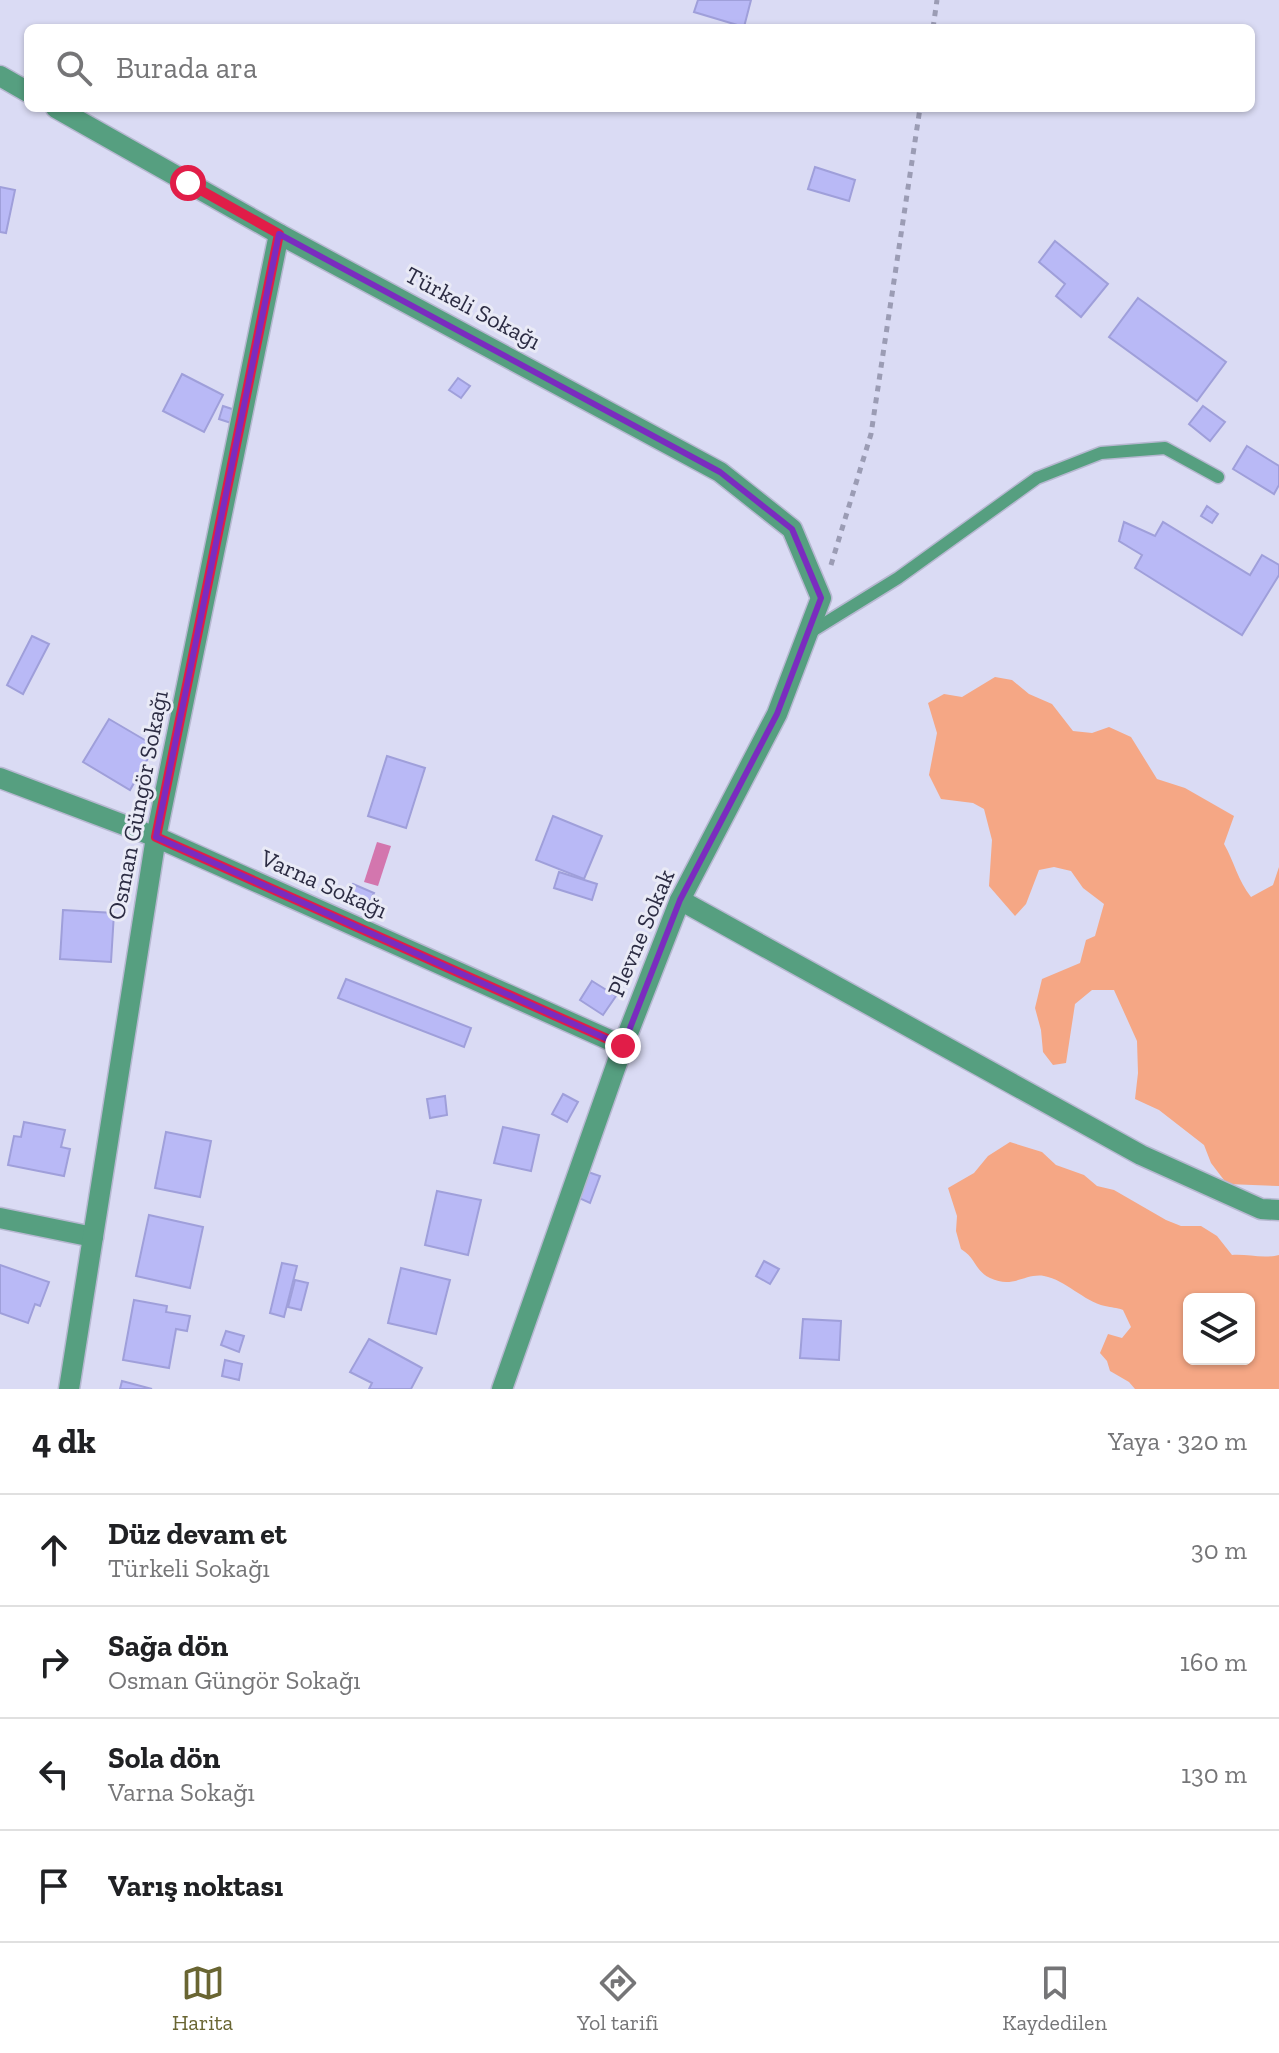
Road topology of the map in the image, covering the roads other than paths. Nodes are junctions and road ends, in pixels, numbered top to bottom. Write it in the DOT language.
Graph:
graph roads {
  1 [pos="0,76"];
  2 [pos="24,90"];
  3 [pos="63,112"];
  4 [pos="279,234"];
  5 [pos="1218,477"];
  6 [pos="821,598"];
  7 [pos="807,634"];
  8 [pos="0,778"];
  9 [pos="156,837"];
  10 [pos="680,900"];
  11 [pos="623,1046"];
  12 [pos="1279,1210"];
  13 [pos="0,1218"];
  14 [pos="93,1237"];
  15 [pos="69,1389"];
  16 [pos="502,1389"];
  1 -- 2 [label="street"];
  3 -- 4 [label="street, Türkeli Sokağı"];
  4 -- 6 [label="street, Türkeli Sokağı"];
  4 -- 9 [label="street, Osman Güngör Sokağı"];
  5 -- 7 [label="lane"];
  6 -- 7 [label="street, Plevne Sokak"];
  7 -- 10 [label="street, Plevne Sokak"];
  8 -- 9 [label="street, Varna Sokağı"];
  9 -- 11 [label="street, Varna Sokağı"];
  9 -- 14 [label="street, Osman Güngör Sokağı"];
  10 -- 11 [label="street, Plevne Sokak"];
  10 -- 12 [label="street"];
  11 -- 16 [label="street, Plevne Sokak"];
  13 -- 14 [label="street"];
  14 -- 15 [label="street, Osman Güngör Sokağı"];
}
